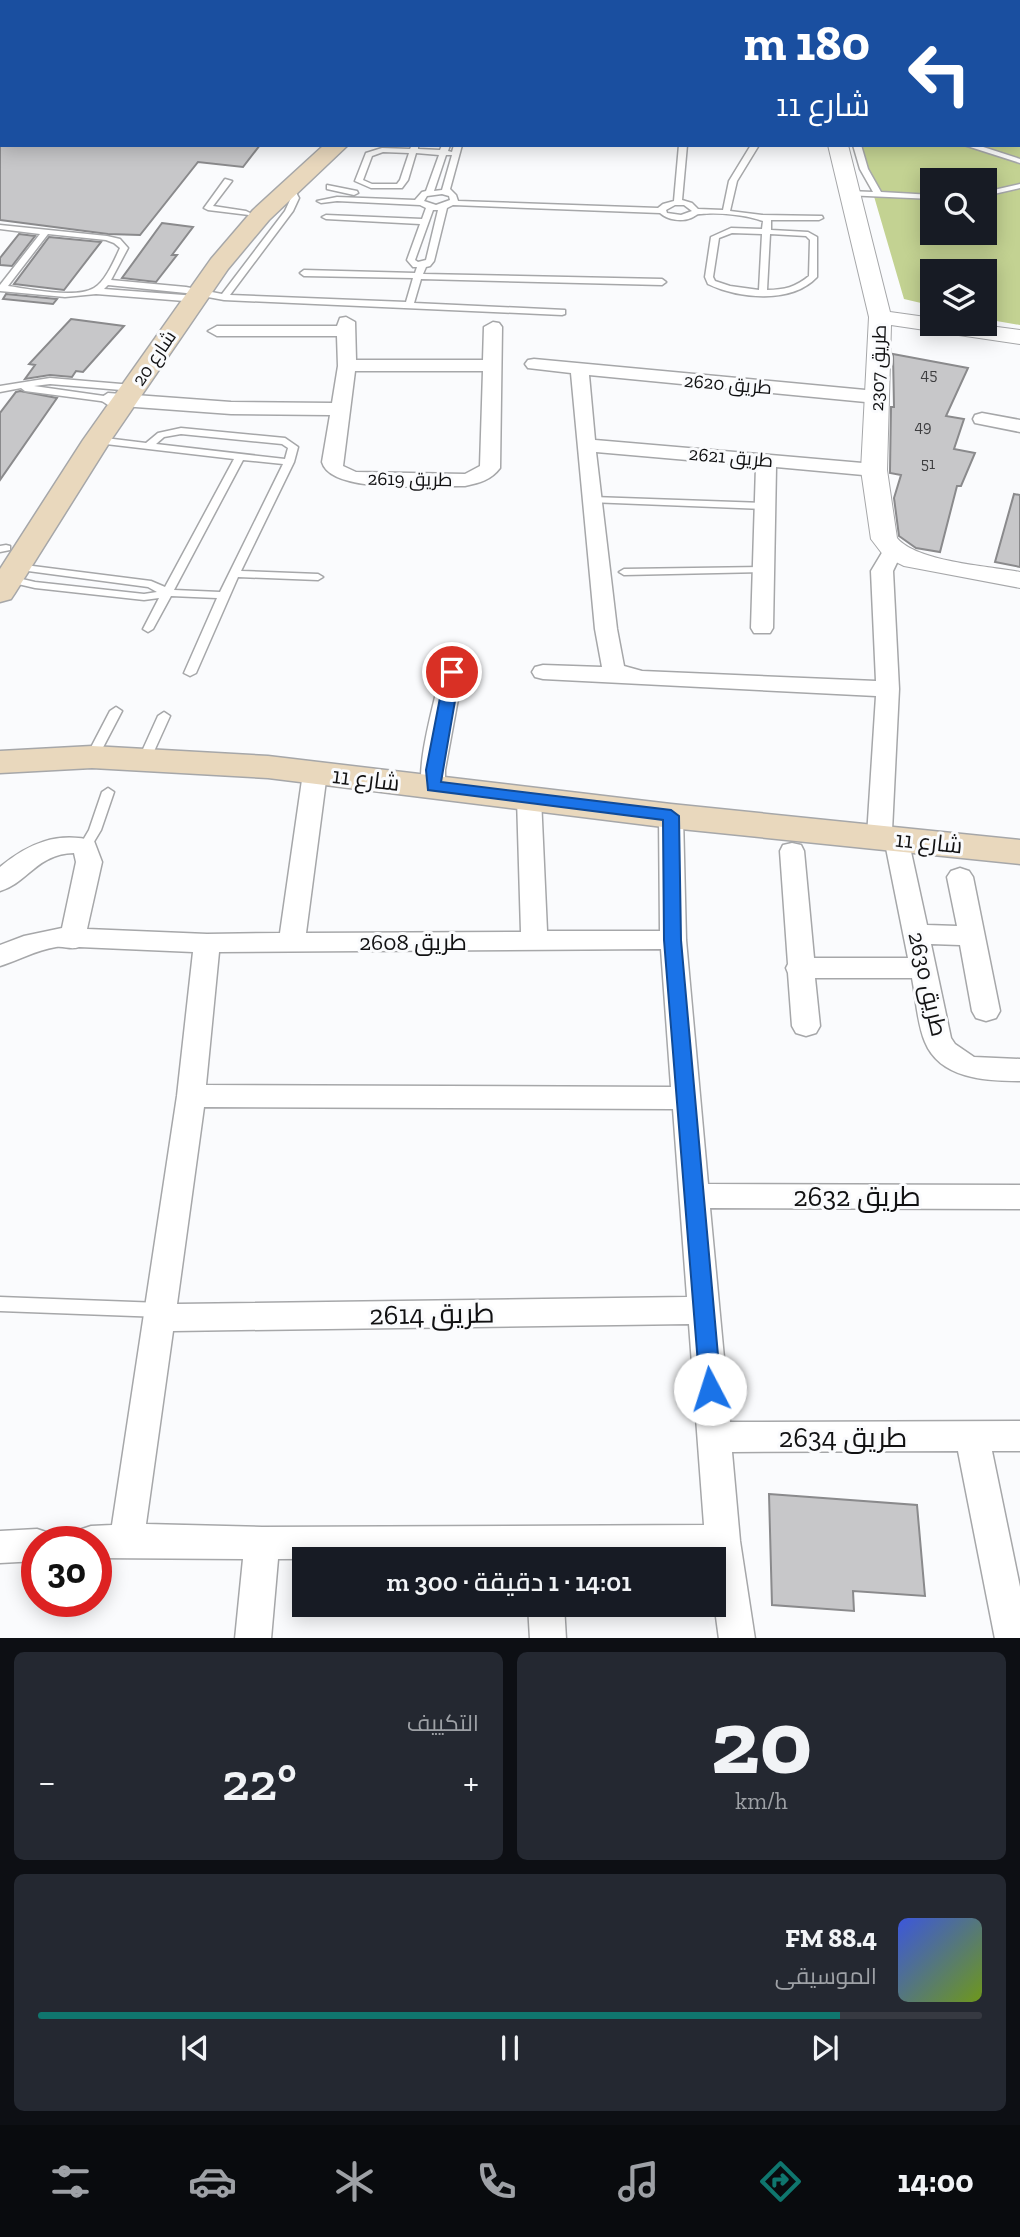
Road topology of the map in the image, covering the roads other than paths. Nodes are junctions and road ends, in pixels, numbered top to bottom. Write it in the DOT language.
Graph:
graph roads {
  1 [pos="498,0"];
  2 [pos="512,0"];
  3 [pos="320,147"];
  4 [pos="335,147"];
  5 [pos="683,147"];
  6 [pos="754,147"];
  7 [pos="838,147"];
  8 [pos="858,147"];
  9 [pos="974,147"];
  10 [pos="414,148"];
  11 [pos="444,149"];
  12 [pos="457,149"];
  13 [pos="1020,161"];
  14 [pos="228,181"];
  15 [pos="1020,186"];
  16 [pos="330,187"];
  17 [pos="997,191"];
  18 [pos="430,192"];
  19 [pos="848,193"];
  20 [pos="878,194"];
  21 [pos="920,196"];
  22 [pos="421,200"];
  23 [pos="449,200"];
  24 [pos="321,201"];
  25 [pos="678,203"];
  26 [pos="430,207"];
  27 [pos="663,209"];
  28 [pos="696,211"];
  29 [pos="246,213"];
  30 [pos="726,213"];
  31 [pos="326,217"];
  32 [pos="763,217"];
  33 [pos="819,218"];
  34 [pos="424,222"];
  35 [pos="0,227"];
  36 [pos="46,232"];
  37 [pos="768,232"];
  38 [pos="422,266"];
  39 [pos="304,273"];
  40 [pos="418,276"];
  41 [pos="104,282"];
  42 [pos="662,282"];
  43 [pos="1,288"];
  44 [pos="96,291"];
  45 [pos="763,291"];
  46 [pos="200,296"];
  47 [pos="409,306"];
  48 [pos="562,312"];
  49 [pos="880,317"];
  50 [pos="493,327"];
  51 [pos="217,331"];
  52 [pos="1020,337"];
  53 [pos="491,365"];
  54 [pos="534,365"];
  55 [pos="347,366"];
  56 [pos="580,370"];
  57 [pos="14,386"];
  58 [pos="0,389"];
  59 [pos="120,394"];
  60 [pos="876,397"];
  61 [pos="341,409"];
  62 [pos="982,419"];
  63 [pos="1020,426"];
  64 [pos="88,440"];
  65 [pos="149,445"];
  66 [pos="587,445"];
  67 [pos="240,456"];
  68 [pos="766,461"];
  69 [pos="289,463"];
  70 [pos="874,470"];
  71 [pos="593,500"];
  72 [pos="765,506"];
  73 [pos="893,550"];
  74 [pos="5,567"];
  75 [pos="763,570"];
  76 [pos="624,572"];
  77 [pos="234,574"];
  78 [pos="318,578"];
  79 [pos="1020,580"];
  80 [pos="168,593"];
  81 [pos="224,595"];
  82 [pos="762,628"];
  83 [pos="148,629"];
  84 [pos="452,672"];
  85 [pos="543,672"];
  86 [pos="190,673"];
  87 [pos="624,675"];
  88 [pos="888,689"];
  89 [pos="116,711"];
  90 [pos="164,716"];
  91 [pos="92,757"];
  92 [pos="145,758"];
  93 [pos="1,761"];
  94 [pos="315,773"];
  95 [pos="433,787"];
  96 [pos="108,792"];
  97 [pos="529,798"];
  98 [pos="671,816"];
  99 [pos="887,837"];
  100 [pos="85,847"];
  101 [pos="792,851"];
  102 [pos="1020,852"];
  103 [pos="960,877"];
  104 [pos="0,882"];
  105 [pos="916,934"];
  106 [pos="971,936"];
  107 [pos="72,940"];
  108 [pos="673,940"];
  109 [pos="534,942"];
  110 [pos="207,943"];
  111 [pos="292,943"];
  112 [pos="0,956"];
  113 [pos="799,968"];
  114 [pos="923,968"];
  115 [pos="986,1011"];
  116 [pos="806,1026"];
  117 [pos="1020,1070"];
  118 [pos="191,1096"];
  119 [pos="686,1098"];
  120 [pos="695,1196"];
  121 [pos="1020,1197"];
  122 [pos="0,1304"];
  123 [pos="704,1310"];
  124 [pos="161,1314"];
  125 [pos="972,1436"];
  126 [pos="1020,1436"];
  127 [pos="715,1437"];
  128 [pos="127,1540"];
  129 [pos="112,1541"];
  130 [pos="723,1541"];
  131 [pos="262,1543"];
  132 [pos="21,1546"];
  133 [pos="0,1547"];
  134 [pos="423,1547"];
  135 [pos="603,1547"];
  136 [pos="547,1617"];
  137 [pos="253,1638"];
  138 [pos="548,1638"];
  139 [pos="737,1638"];
  140 [pos="1013,1638"];
  1 -- 2 [label="lane"];
  3 -- 29 [label="main road, شارع 20"];
  4 -- 46 [label="main road, شارع 20"];
  5 -- 25 [label="lane"];
  6 -- 30 [label="lane"];
  7 -- 19 [label="street, طريق 2307"];
  8 -- 20 [label="lane"];
  9 -- 13 [label="lane"];
  10 -- 10 [label="lane"];
  10 -- 11 [label="lane"];
  11 -- 12 [label="lane"];
  11 -- 18 [label="lane"];
  12 -- 23 [label="lane"];
  14 -- 29 [label="lane"];
  15 -- 17 [label="lane"];
  16 -- 22 [label="lane"];
  18 -- 22 [label="lane"];
  18 -- 23 [label="lane"];
  19 -- 20 [label="lane"];
  19 -- 49 [label="street, طريق 2307"];
  20 -- 21 [label="lane"];
  22 -- 24 [label="lane"];
  22 -- 26 [label="lane"];
  23 -- 26 [label="lane"];
  23 -- 27 [label="lane"];
  23 -- 38 [label="lane"];
  25 -- 27 [label="lane"];
  25 -- 28 [label="lane"];
  26 -- 34 [label="lane"];
  27 -- 28 [label="lane"];
  28 -- 30 [label="lane"];
  29 -- 46 [label="main road, شارع 20"];
  30 -- 32 [label="lane"];
  31 -- 34 [label="lane"];
  32 -- 33 [label="lane"];
  32 -- 37 [label="lane"];
  34 -- 38 [label="lane"];
  35 -- 36 [label="lane"];
  36 -- 41 [label="lane"];
  36 -- 43 [label="lane"];
  37 -- 45 [label="lane"];
  37 -- 45 [label="lane"];
  37 -- 45 [label="lane"];
  38 -- 40 [label="lane"];
  39 -- 40 [label="lane"];
  40 -- 42 [label="lane"];
  40 -- 47 [label="lane"];
  41 -- 44 [label="lane"];
  41 -- 46 [label="lane"];
  43 -- 44 [label="lane"];
  44 -- 46 [label="lane"];
  46 -- 47 [label="lane"];
  46 -- 59 [label="main road, شارع 20"];
  47 -- 48 [label="lane"];
  49 -- 52 [label="street"];
  49 -- 60 [label="street, طريق 2307"];
  50 -- 53 [label="street, طريق 2619"];
  51 -- 55 [label="street, طريق 2619"];
  53 -- 55 [label="street"];
  53 -- 61 [label="street, طريق 2619"];
  54 -- 56 [label="street, طريق 2620"];
  55 -- 61 [label="street, طريق 2619"];
  56 -- 60 [label="street, طريق 2620"];
  56 -- 66 [label="street"];
  57 -- 58 [label="lane"];
  57 -- 59 [label="lane"];
  57 -- 59 [label="lane"];
  59 -- 61 [label="street"];
  59 -- 64 [label="main road, شارع 20"];
  60 -- 70 [label="street, طريق 2307"];
  62 -- 63 [label="street"];
  64 -- 65 [label="lane"];
  64 -- 74 [label="main road, شارع 20"];
  65 -- 67 [label="lane"];
  65 -- 69 [label="lane"];
  66 -- 68 [label="street, طريق 2621"];
  66 -- 71 [label="street"];
  67 -- 69 [label="lane"];
  67 -- 80 [label="lane"];
  68 -- 70 [label="street, طريق 2621"];
  68 -- 72 [label="street"];
  69 -- 77 [label="lane"];
  70 -- 73 [label="street, طريق 2307"];
  71 -- 72 [label="lane"];
  71 -- 87 [label="street"];
  72 -- 75 [label="street"];
  73 -- 79 [label="street"];
  73 -- 88 [label="street, طريق 2630"];
  74 -- 80 [label="lane"];
  75 -- 76 [label="lane"];
  75 -- 82 [label="street"];
  77 -- 78 [label="lane"];
  77 -- 81 [label="lane"];
  80 -- 81 [label="lane"];
  80 -- 83 [label="lane"];
  81 -- 86 [label="lane"];
  84 -- 95 [label="street"];
  85 -- 87 [label="street"];
  87 -- 88 [label="street"];
  88 -- 99 [label="street, طريق 2630"];
  89 -- 91 [label="lane"];
  90 -- 92 [label="lane"];
  91 -- 92 [label="main road, شارع 11"];
  91 -- 93 [label="main road, شارع 11"];
  92 -- 94 [label="main road, شارع 11"];
  94 -- 95 [label="main road, شارع 11"];
  94 -- 111 [label="street"];
  95 -- 97 [label="main road, شارع 11"];
  96 -- 100 [label="lane"];
  97 -- 98 [label="main road, شارع 11"];
  97 -- 109 [label="street"];
  98 -- 99 [label="main road, شارع 11"];
  98 -- 108 [label="street"];
  99 -- 102 [label="main road, شارع 11"];
  99 -- 105 [label="street, طريق 2630"];
  100 -- 104 [label="street"];
  100 -- 107 [label="street"];
  101 -- 113 [label="street"];
  103 -- 106 [label="street"];
  105 -- 106 [label="street"];
  105 -- 114 [label="street, طريق 2630"];
  106 -- 115 [label="street"];
  107 -- 110 [label="street, طريق 2608"];
  107 -- 112 [label="street, طريق 2608"];
  108 -- 109 [label="street, طريق 2608"];
  108 -- 119 [label="street"];
  109 -- 111 [label="street, طريق 2608"];
  110 -- 111 [label="street, طريق 2608"];
  110 -- 118 [label="street"];
  113 -- 114 [label="street"];
  113 -- 116 [label="street"];
  114 -- 117 [label="street, طريق 2630"];
  118 -- 119 [label="street"];
  118 -- 124 [label="street"];
  119 -- 120 [label="street"];
  120 -- 121 [label="street, طريق 2632"];
  120 -- 123 [label="street"];
  122 -- 124 [label="lane"];
  123 -- 124 [label="street, طريق 2614"];
  123 -- 127 [label="street"];
  124 -- 128 [label="street"];
  125 -- 126 [label="street, طريق 2634"];
  125 -- 127 [label="street, طريق 2634"];
  125 -- 140 [label="street"];
  127 -- 130 [label="street"];
  128 -- 129 [label="street"];
  128 -- 131 [label="street"];
  130 -- 135 [label="street"];
  130 -- 139 [label="street"];
  131 -- 134 [label="street"];
  131 -- 137 [label="street"];
  132 -- 133 [label="street"];
  136 -- 138 [label="street"];
}
